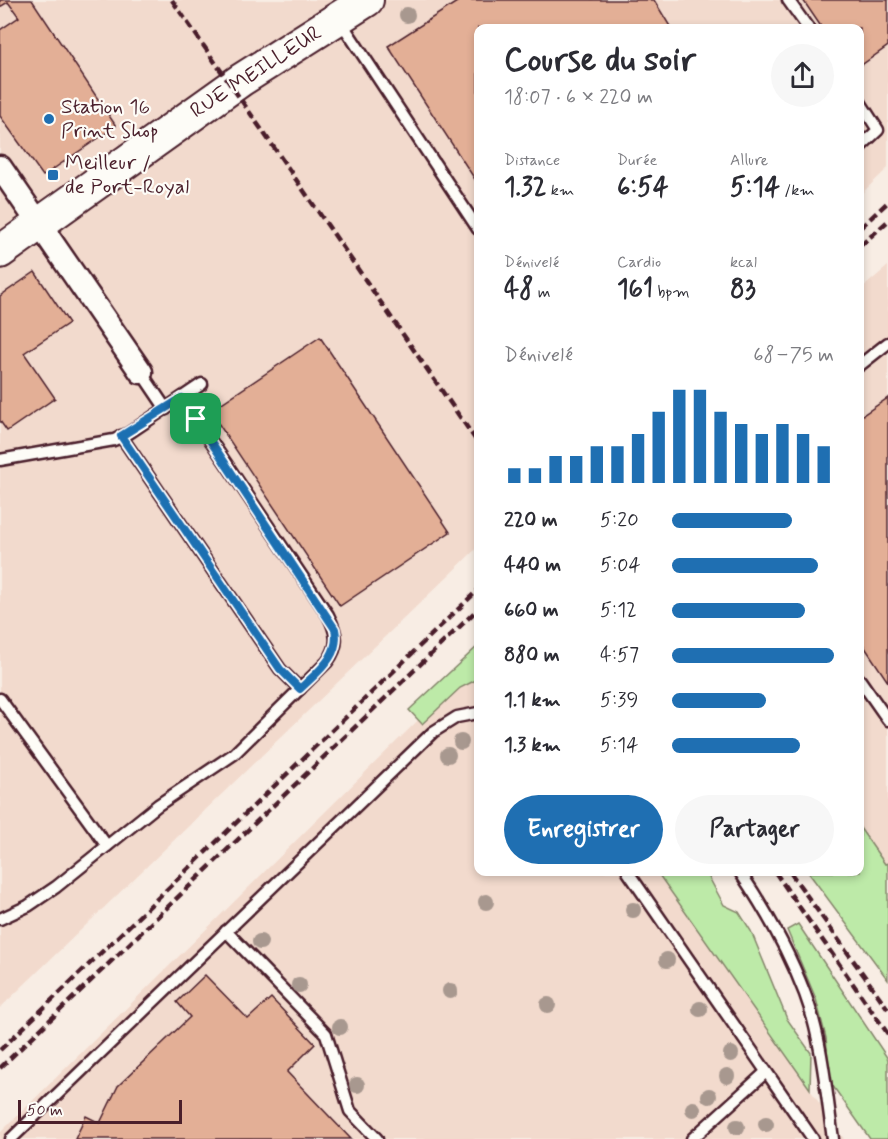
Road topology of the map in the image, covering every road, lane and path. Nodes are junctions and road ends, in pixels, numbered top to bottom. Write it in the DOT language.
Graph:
graph roads {
  1 [pos="368,0"];
  2 [pos="788,0"];
  3 [pos="338,18"];
  4 [pos="805,24"];
  5 [pos="864,108"];
  6 [pos="864,143"];
  7 [pos="0,167"];
  8 [pos="474,223"];
  9 [pos="39,224"];
  10 [pos="0,252"];
  11 [pos="888,343"];
  12 [pos="864,362"];
  13 [pos="141,372"];
  14 [pos="202,384"];
  15 [pos="182,398"];
  16 [pos="166,409"];
  17 [pos="121,436"];
  18 [pos="0,460"];
  19 [pos="864,686"];
  20 [pos="300,689"];
  21 [pos="0,699"];
  22 [pos="474,714"];
  23 [pos="888,720"];
  24 [pos="107,846"];
  25 [pos="631,876"];
  26 [pos="742,876"];
  27 [pos="0,919"];
  28 [pos="226,931"];
  29 [pos="766,1072"];
  30 [pos="11,1139"];
  31 [pos="377,1139"];
  32 [pos="692,1139"];
  33 [pos="813,1139"];
  34 [pos="833,1139"];
  1 -- 3 [label="street, RUE MEILLEUR"];
  2 -- 4 [label="lane"];
  3 -- 8 [label="lane"];
  3 -- 9 [label="street, RUE MEILLEUR"];
  5 -- 6 [label="lane"];
  7 -- 9 [label="street"];
  9 -- 10 [label="street, RUE MEILLEUR"];
  9 -- 13 [label="street"];
  11 -- 12 [label="lane"];
  13 -- 16 [label="lane"];
  14 -- 15 [label="lane"];
  15 -- 16 [label="lane"];
  15 -- 20 [label="lane"];
  16 -- 17 [label="lane"];
  17 -- 18 [label="lane"];
  17 -- 20 [label="lane"];
  19 -- 23 [label="lane"];
  20 -- 24 [label="lane"];
  21 -- 24 [label="lane"];
  22 -- 28 [label="lane"];
  24 -- 27 [label="lane"];
  25 -- 29 [label="lane"];
  26 -- 34 [label="lane"];
  28 -- 30 [label="lane"];
  28 -- 31 [label="lane"];
  29 -- 32 [label="lane"];
  29 -- 33 [label="lane"];
}
